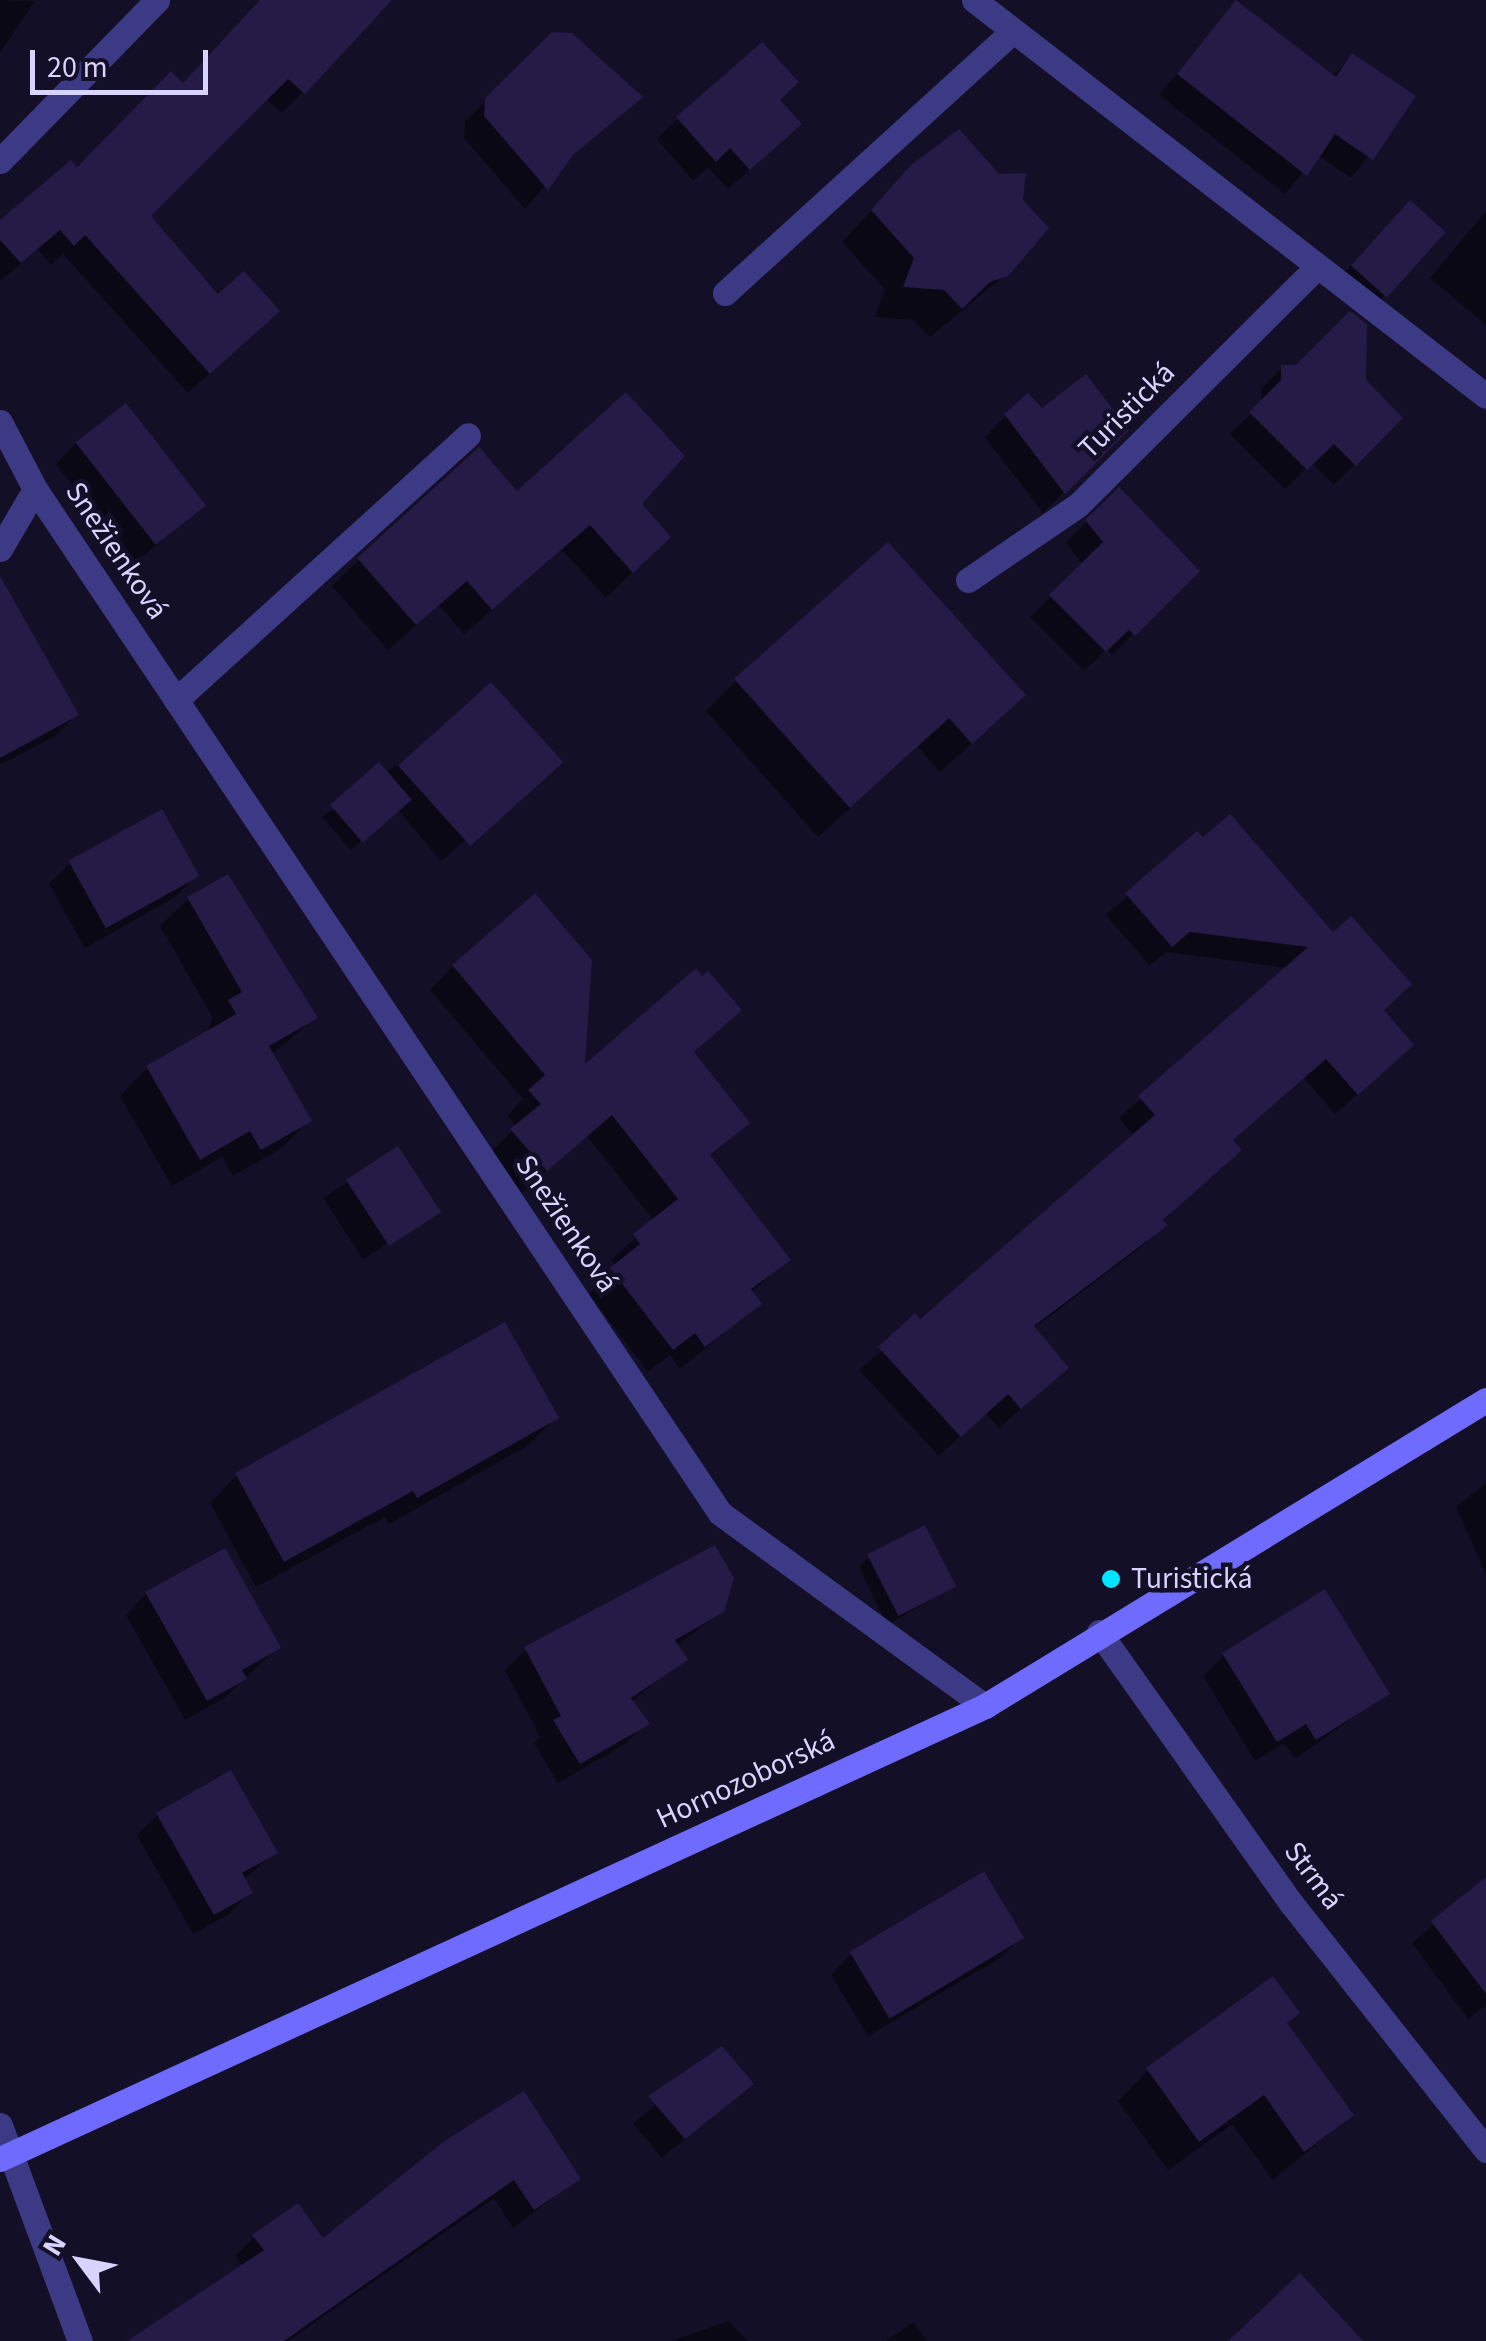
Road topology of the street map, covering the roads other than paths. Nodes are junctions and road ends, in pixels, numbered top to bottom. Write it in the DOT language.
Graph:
graph roads {
  1 [pos="157,0"];
  2 [pos="974,0"];
  3 [pos="1013,31"];
  4 [pos="0,161"];
  5 [pos="1315,270"];
  6 [pos="725,293"];
  7 [pos="1486,396"];
  8 [pos="0,422"];
  9 [pos="468,436"];
  10 [pos="35,489"];
  11 [pos="0,549"];
  12 [pos="968,580"];
  13 [pos="176,700"];
  14 [pos="1486,1400"];
  15 [pos="1098,1632"];
  16 [pos="985,1706"];
  17 [pos="0,2125"];
  18 [pos="1486,2150"];
  19 [pos="5,2157"];
  20 [pos="80,2341"];
  1 -- 4 [label="street"];
  2 -- 3 [label="street"];
  3 -- 5 [label="street"];
  3 -- 6 [label="street"];
  5 -- 7 [label="street"];
  5 -- 12 [label="street, Turistická"];
  8 -- 10 [label="street, Snežienková"];
  9 -- 13 [label="street"];
  10 -- 11 [label="street"];
  10 -- 13 [label="street, Snežienková"];
  13 -- 16 [label="street, Snežienková"];
  14 -- 15 [label="street, Hornozoborská"];
  15 -- 16 [label="street, Hornozoborská"];
  15 -- 18 [label="street, Strmá"];
  16 -- 19 [label="street, Hornozoborská"];
  17 -- 19 [label="street"];
  19 -- 20 [label="street"];
}
